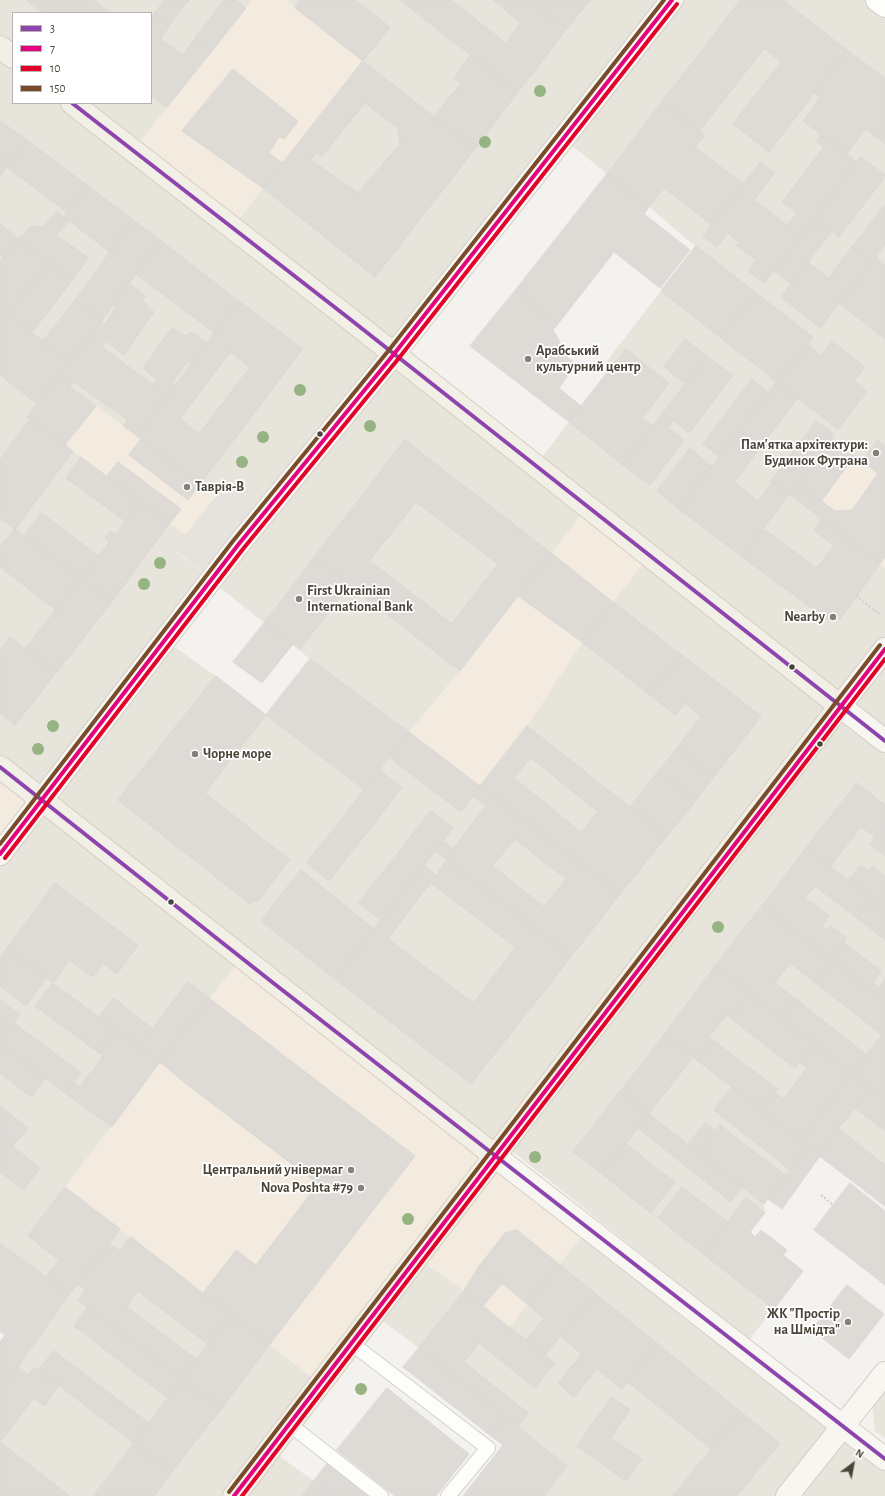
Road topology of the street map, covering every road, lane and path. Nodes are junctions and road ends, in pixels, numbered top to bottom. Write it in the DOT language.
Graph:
graph roads {
  1 [pos="672,0"];
  2 [pos="877,0"];
  3 [pos="885,6"];
  4 [pos="0,47"];
  5 [pos="12,56"];
  6 [pos="73,104"];
  7 [pos="394,354"];
  8 [pos="856,596"];
  9 [pos="882,616"];
  10 [pos="885,649"];
  11 [pos="840,706"];
  12 [pos="885,741"];
  13 [pos="0,767"];
  14 [pos="41,800"];
  15 [pos="0,854"];
  16 [pos="494,1156"];
  17 [pos="821,1195"];
  18 [pos="833,1205"];
  19 [pos="351,1343"];
  20 [pos="885,1373"];
  21 [pos="289,1424"];
  22 [pos="842,1426"];
  23 [pos="885,1459"];
  24 [pos="234,1496"];
  25 [pos="381,1496"];
  26 [pos="448,1496"];
  27 [pos="787,1496"];
  1 -- 7 [label="main road"];
  2 -- 3 [label="street"];
  4 -- 5 [label="main road"];
  6 -- 7 [label="main road"];
  7 -- 11 [label="main road"];
  7 -- 14 [label="main road"];
  8 -- 9 [label="path"];
  10 -- 11 [label="main road"];
  11 -- 12 [label="main road"];
  11 -- 16 [label="main road"];
  13 -- 14 [label="main road"];
  14 -- 15 [label="main road"];
  14 -- 16 [label="main road"];
  16 -- 19 [label="main road"];
  16 -- 22 [label="main road"];
  17 -- 18 [label="path"];
  19 -- 21 [label="main road"];
  19 -- 26 [label="lane"];
  20 -- 22 [label="main road"];
  21 -- 24 [label="main road"];
  21 -- 25 [label="lane"];
  22 -- 23 [label="main road"];
  22 -- 27 [label="main road"];
}
